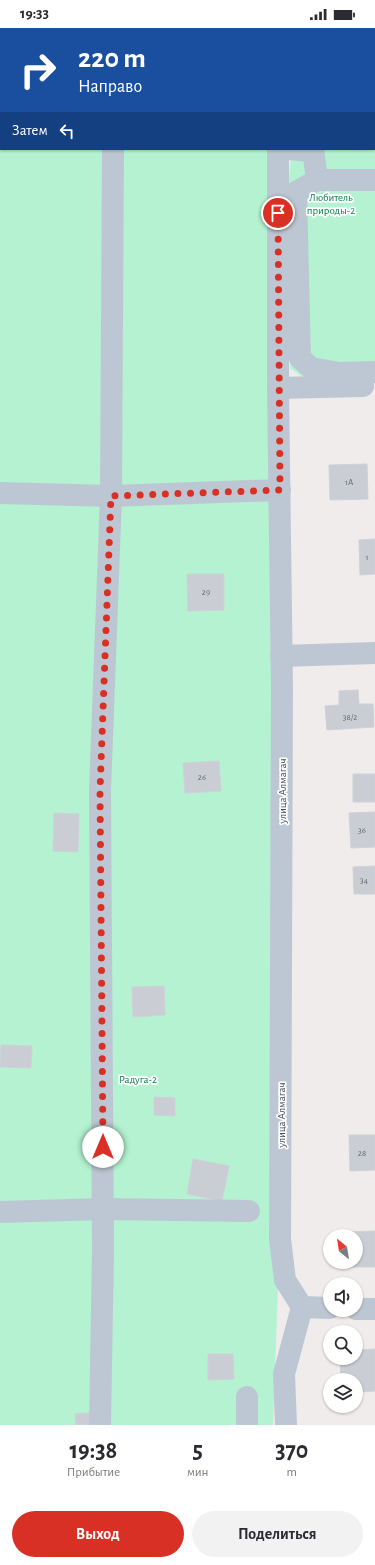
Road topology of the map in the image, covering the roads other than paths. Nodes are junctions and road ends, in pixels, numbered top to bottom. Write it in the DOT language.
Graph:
graph roads {
  1 [pos="113,150"];
  2 [pos="278,150"];
  3 [pos="313,150"];
  4 [pos="317,180"];
  5 [pos="375,180"];
  6 [pos="375,372"];
  7 [pos="375,386"];
  8 [pos="278,388"];
  9 [pos="280,490"];
  10 [pos="0,493"];
  11 [pos="111,496"];
  12 [pos="375,653"];
  13 [pos="281,656"];
  14 [pos="103,1209"];
  15 [pos="249,1211"];
  16 [pos="0,1212"];
  17 [pos="302,1307"];
  18 [pos="323,1308"];
  19 [pos="363,1309"];
  20 [pos="375,1309"];
  21 [pos="247,1397"];
  22 [pos="100,1425"];
  23 [pos="247,1425"];
  24 [pos="286,1425"];
  1 -- 11 [label="street"];
  2 -- 8 [label="street, улица Алмагач"];
  3 -- 4 [label="street"];
  4 -- 5 [label="street"];
  4 -- 6 [label="street"];
  7 -- 8 [label="street"];
  8 -- 9 [label="street, улица Алмагач"];
  9 -- 11 [label="street"];
  9 -- 13 [label="street, улица Алмагач"];
  10 -- 11 [label="street"];
  11 -- 14 [label="street"];
  12 -- 13 [label="street"];
  13 -- 17 [label="street, улица Алмагач"];
  14 -- 15 [label="street"];
  14 -- 16 [label="street"];
  14 -- 22 [label="street"];
  17 -- 18 [label="street"];
  17 -- 24 [label="street"];
  19 -- 20 [label="street"];
  21 -- 23 [label="street"];
}
